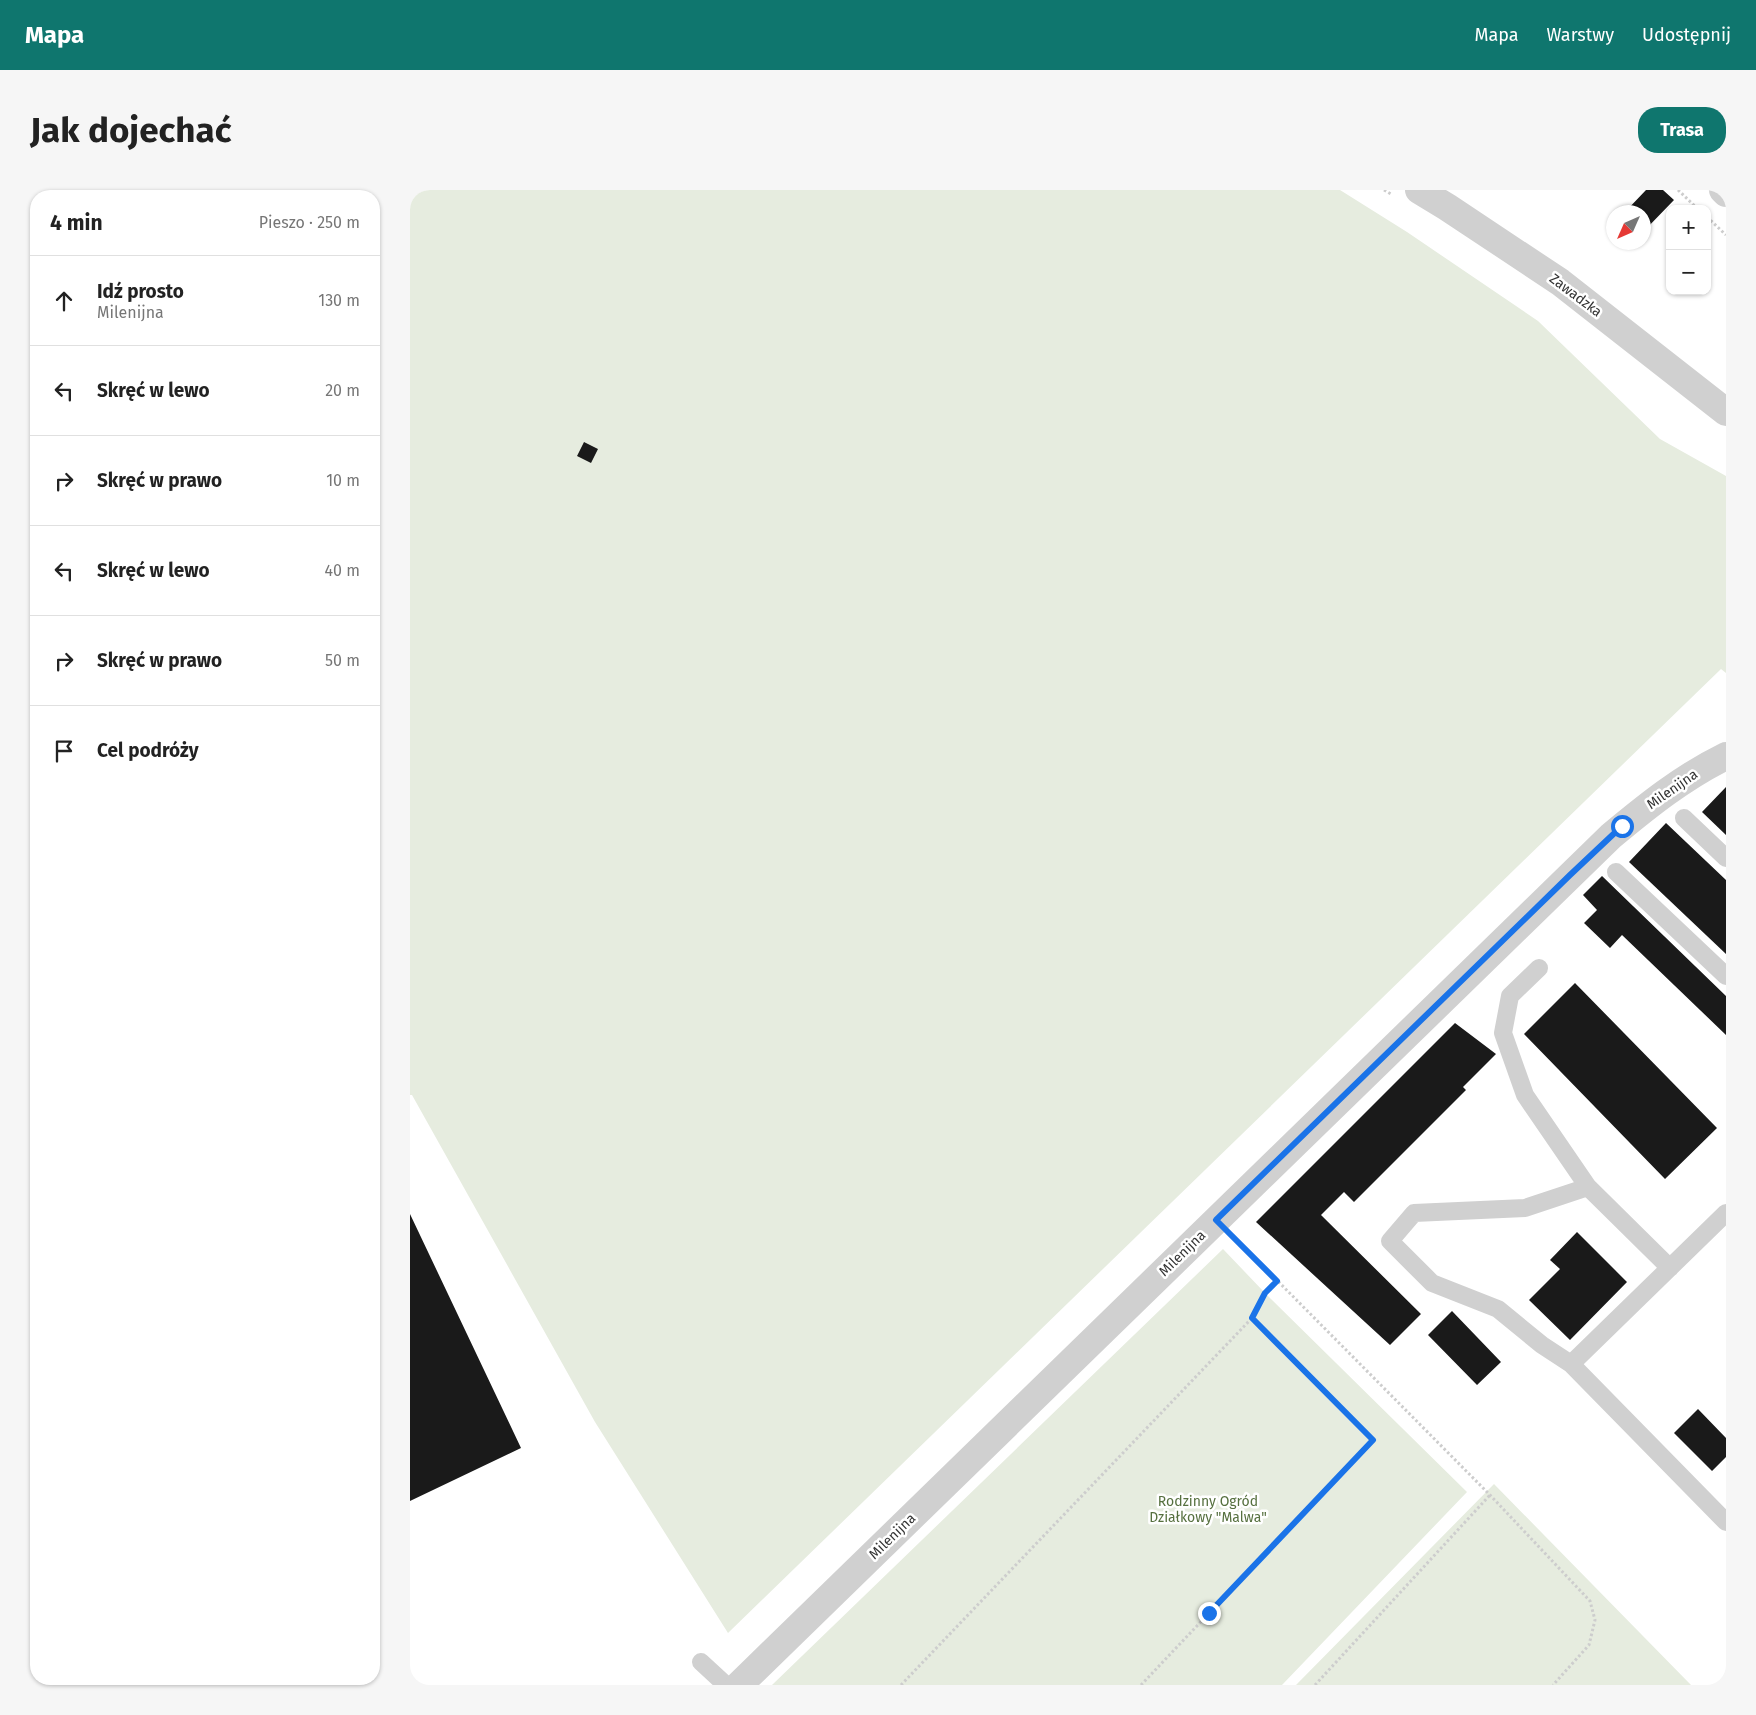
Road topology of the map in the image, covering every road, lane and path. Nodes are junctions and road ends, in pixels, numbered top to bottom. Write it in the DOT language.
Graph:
graph roads {
  1 [pos="1419,190"];
  2 [pos="1678,190"];
  3 [pos="1694,205"];
  4 [pos="1711,221"];
  5 [pos="1726,235"];
  6 [pos="1726,412"];
  7 [pos="1726,756"];
  8 [pos="1684,818"];
  9 [pos="1726,858"];
  10 [pos="1616,872"];
  11 [pos="1539,968"];
  12 [pos="1726,976"];
  13 [pos="1588,1187"];
  14 [pos="1726,1213"];
  15 [pos="1216,1220"];
  16 [pos="1670,1268"];
  17 [pos="1277,1281"];
  18 [pos="1252,1318"];
  19 [pos="1571,1364"];
  20 [pos="1490,1495"];
  21 [pos="1726,1522"];
  22 [pos="701,1662"];
  23 [pos="726,1685"];
  24 [pos="739,1685"];
  25 [pos="901,1685"];
  26 [pos="1141,1685"];
  27 [pos="1315,1685"];
  28 [pos="1553,1685"];
  1 -- 6 [label="street, Zawadzka"];
  2 -- 3 [label="path"];
  4 -- 5 [label="path"];
  7 -- 15 [label="street, Milenijna"];
  8 -- 9 [label="lane"];
  10 -- 12 [label="lane"];
  11 -- 13 [label="lane"];
  13 -- 16 [label="lane"];
  13 -- 19 [label="lane"];
  14 -- 16 [label="lane"];
  15 -- 17 [label="path"];
  15 -- 24 [label="street, Milenijna"];
  16 -- 19 [label="lane"];
  17 -- 18 [label="path"];
  17 -- 20 [label="path"];
  18 -- 25 [label="path"];
  18 -- 26 [label="path"];
  19 -- 21 [label="lane"];
  20 -- 27 [label="path"];
  20 -- 28 [label="path"];
  22 -- 23 [label="lane"];
}
